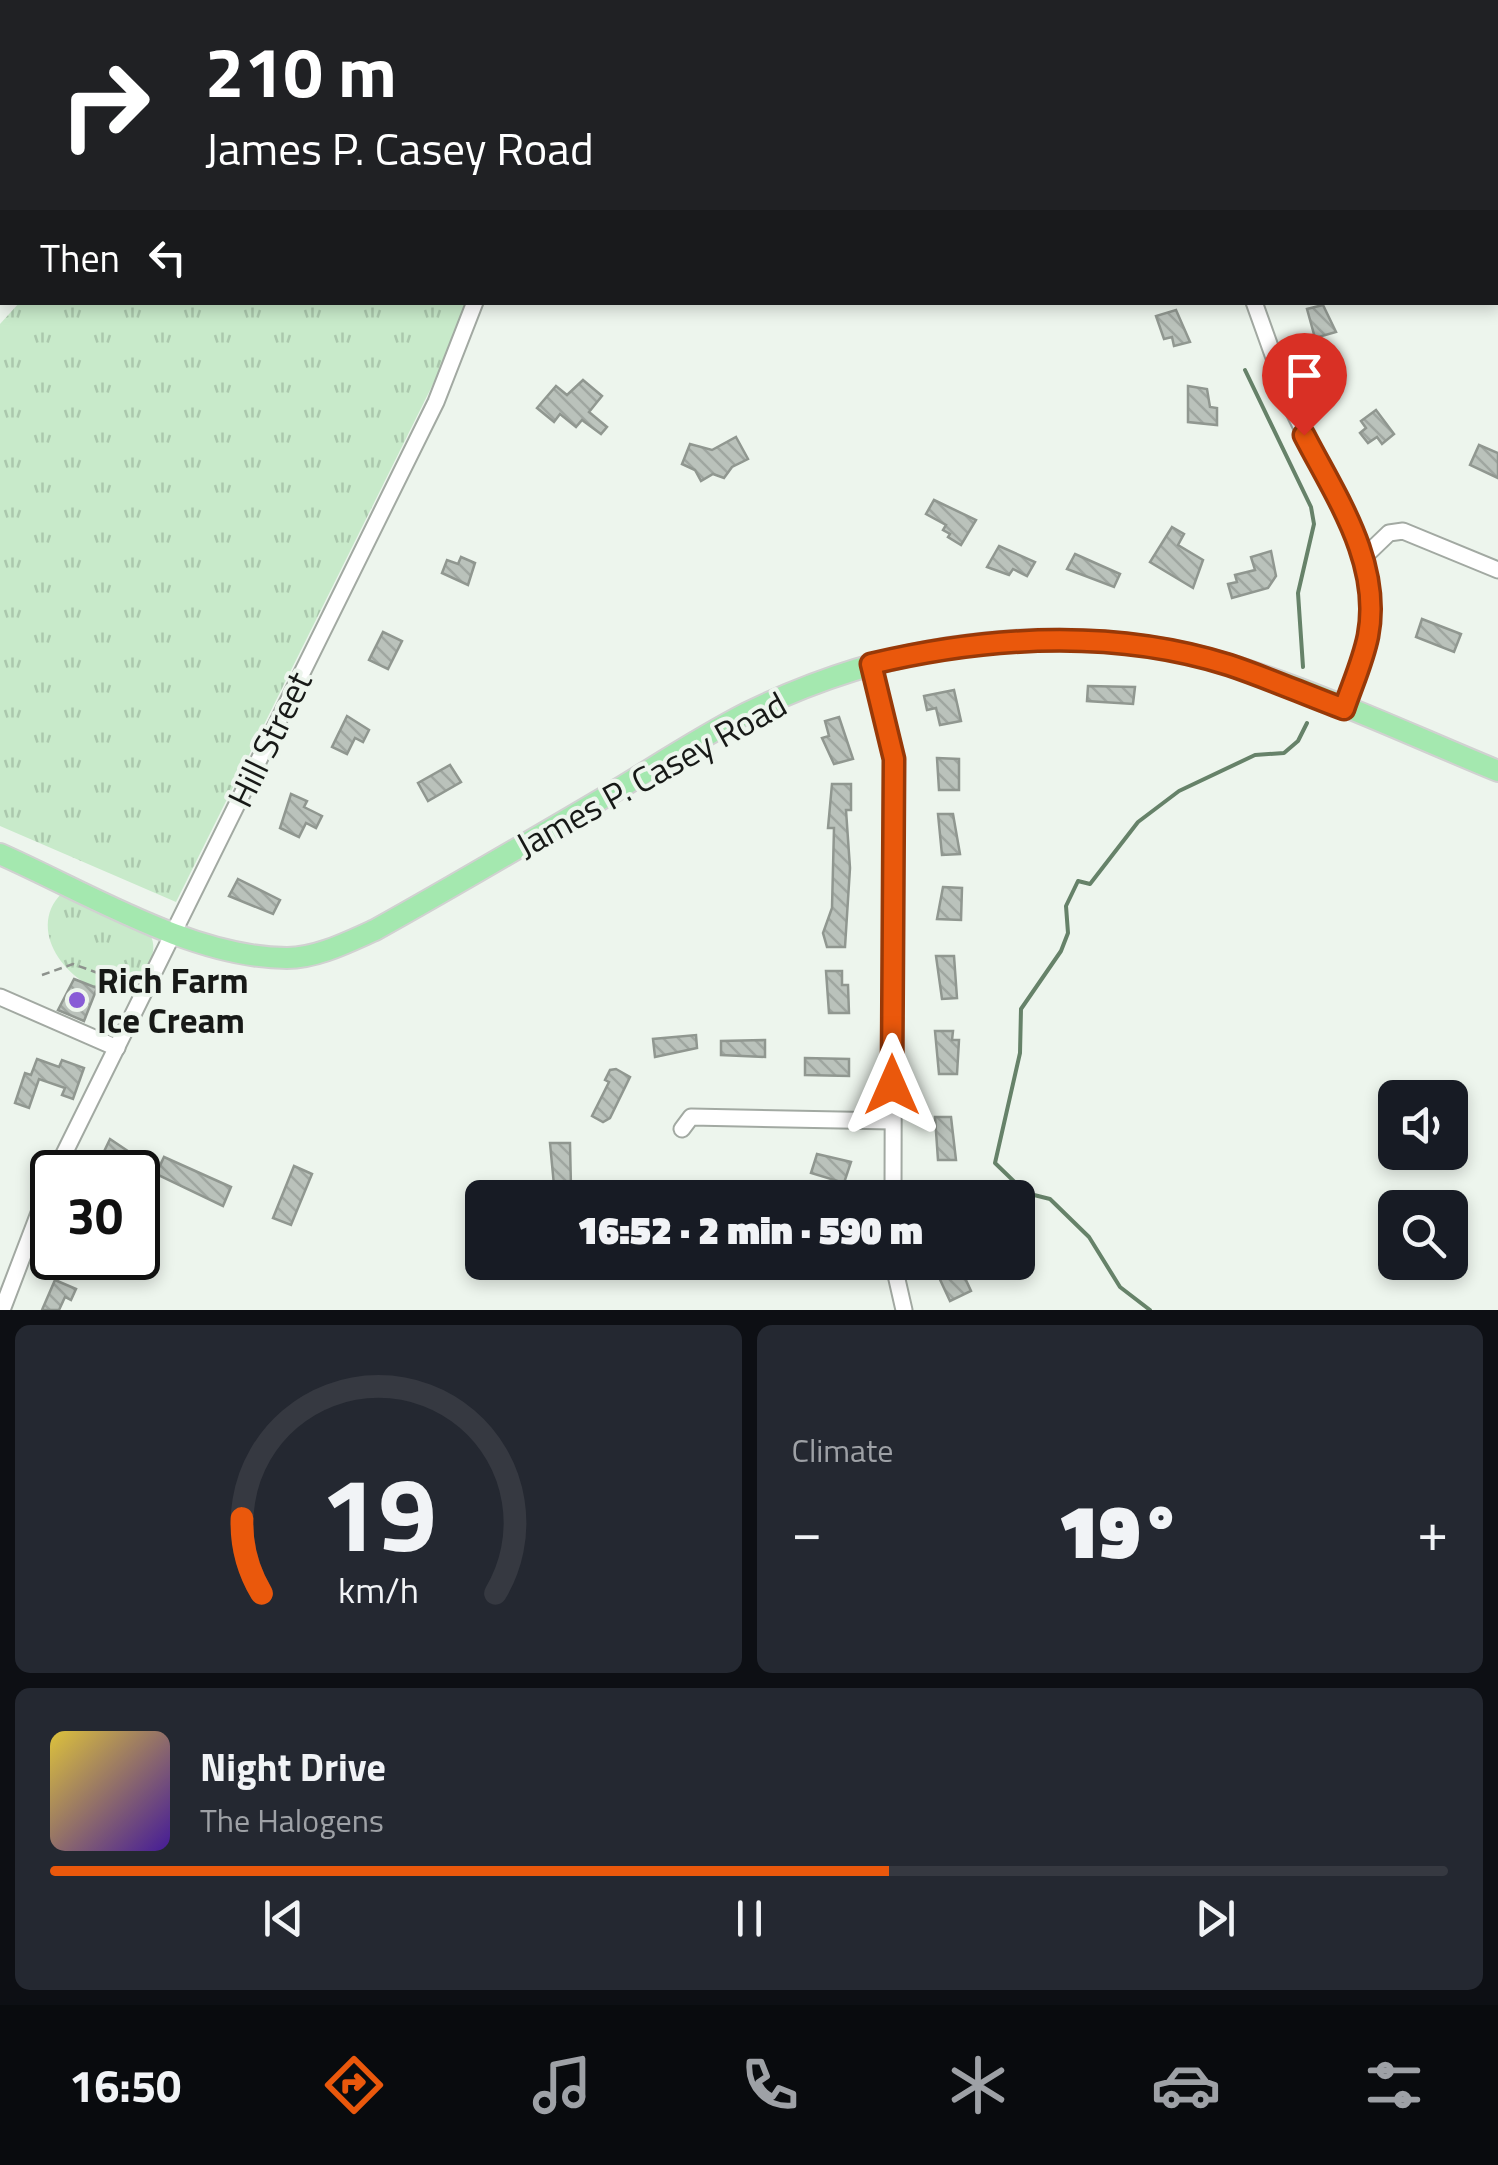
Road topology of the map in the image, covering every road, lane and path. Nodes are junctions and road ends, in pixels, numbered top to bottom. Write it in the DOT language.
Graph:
graph roads {
  1 [pos="474,305"];
  2 [pos="1255,305"];
  3 [pos="1364,558"];
  4 [pos="1498,570"];
  5 [pos="871,664"];
  6 [pos="1344,709"];
  7 [pos="1498,771"];
  8 [pos="0,854"];
  9 [pos="172,933"];
  10 [pos="42,975"];
  11 [pos="0,997"];
  12 [pos="122,1000"];
  13 [pos="117,1048"];
  14 [pos="892,1122"];
  15 [pos="682,1128"];
  16 [pos="67,1150"];
  17 [pos="893,1180"];
  18 [pos="30,1238"];
  19 [pos="897,1280"];
  20 [pos="2,1310"];
  21 [pos="904,1310"];
  1 -- 9 [label="street, Hill Street"];
  2 -- 3 [label="street"];
  3 -- 4 [label="street"];
  3 -- 6 [label="street"];
  5 -- 6 [label="main road, James P. Casey Road"];
  5 -- 9 [label="main road, James P. Casey Road"];
  5 -- 14 [label="street"];
  6 -- 7 [label="main road, James P. Casey Road"];
  8 -- 9 [label="main road, James P. Casey Road"];
  9 -- 13 [label="street, Hill Street"];
  10 -- 12 [label="path"];
  11 -- 13 [label="street"];
  13 -- 16 [label="street, Hill Street"];
  14 -- 15 [label="street"];
  14 -- 17 [label="street"];
  18 -- 20 [label="street, Hill Street"];
  19 -- 21 [label="street"];
}
